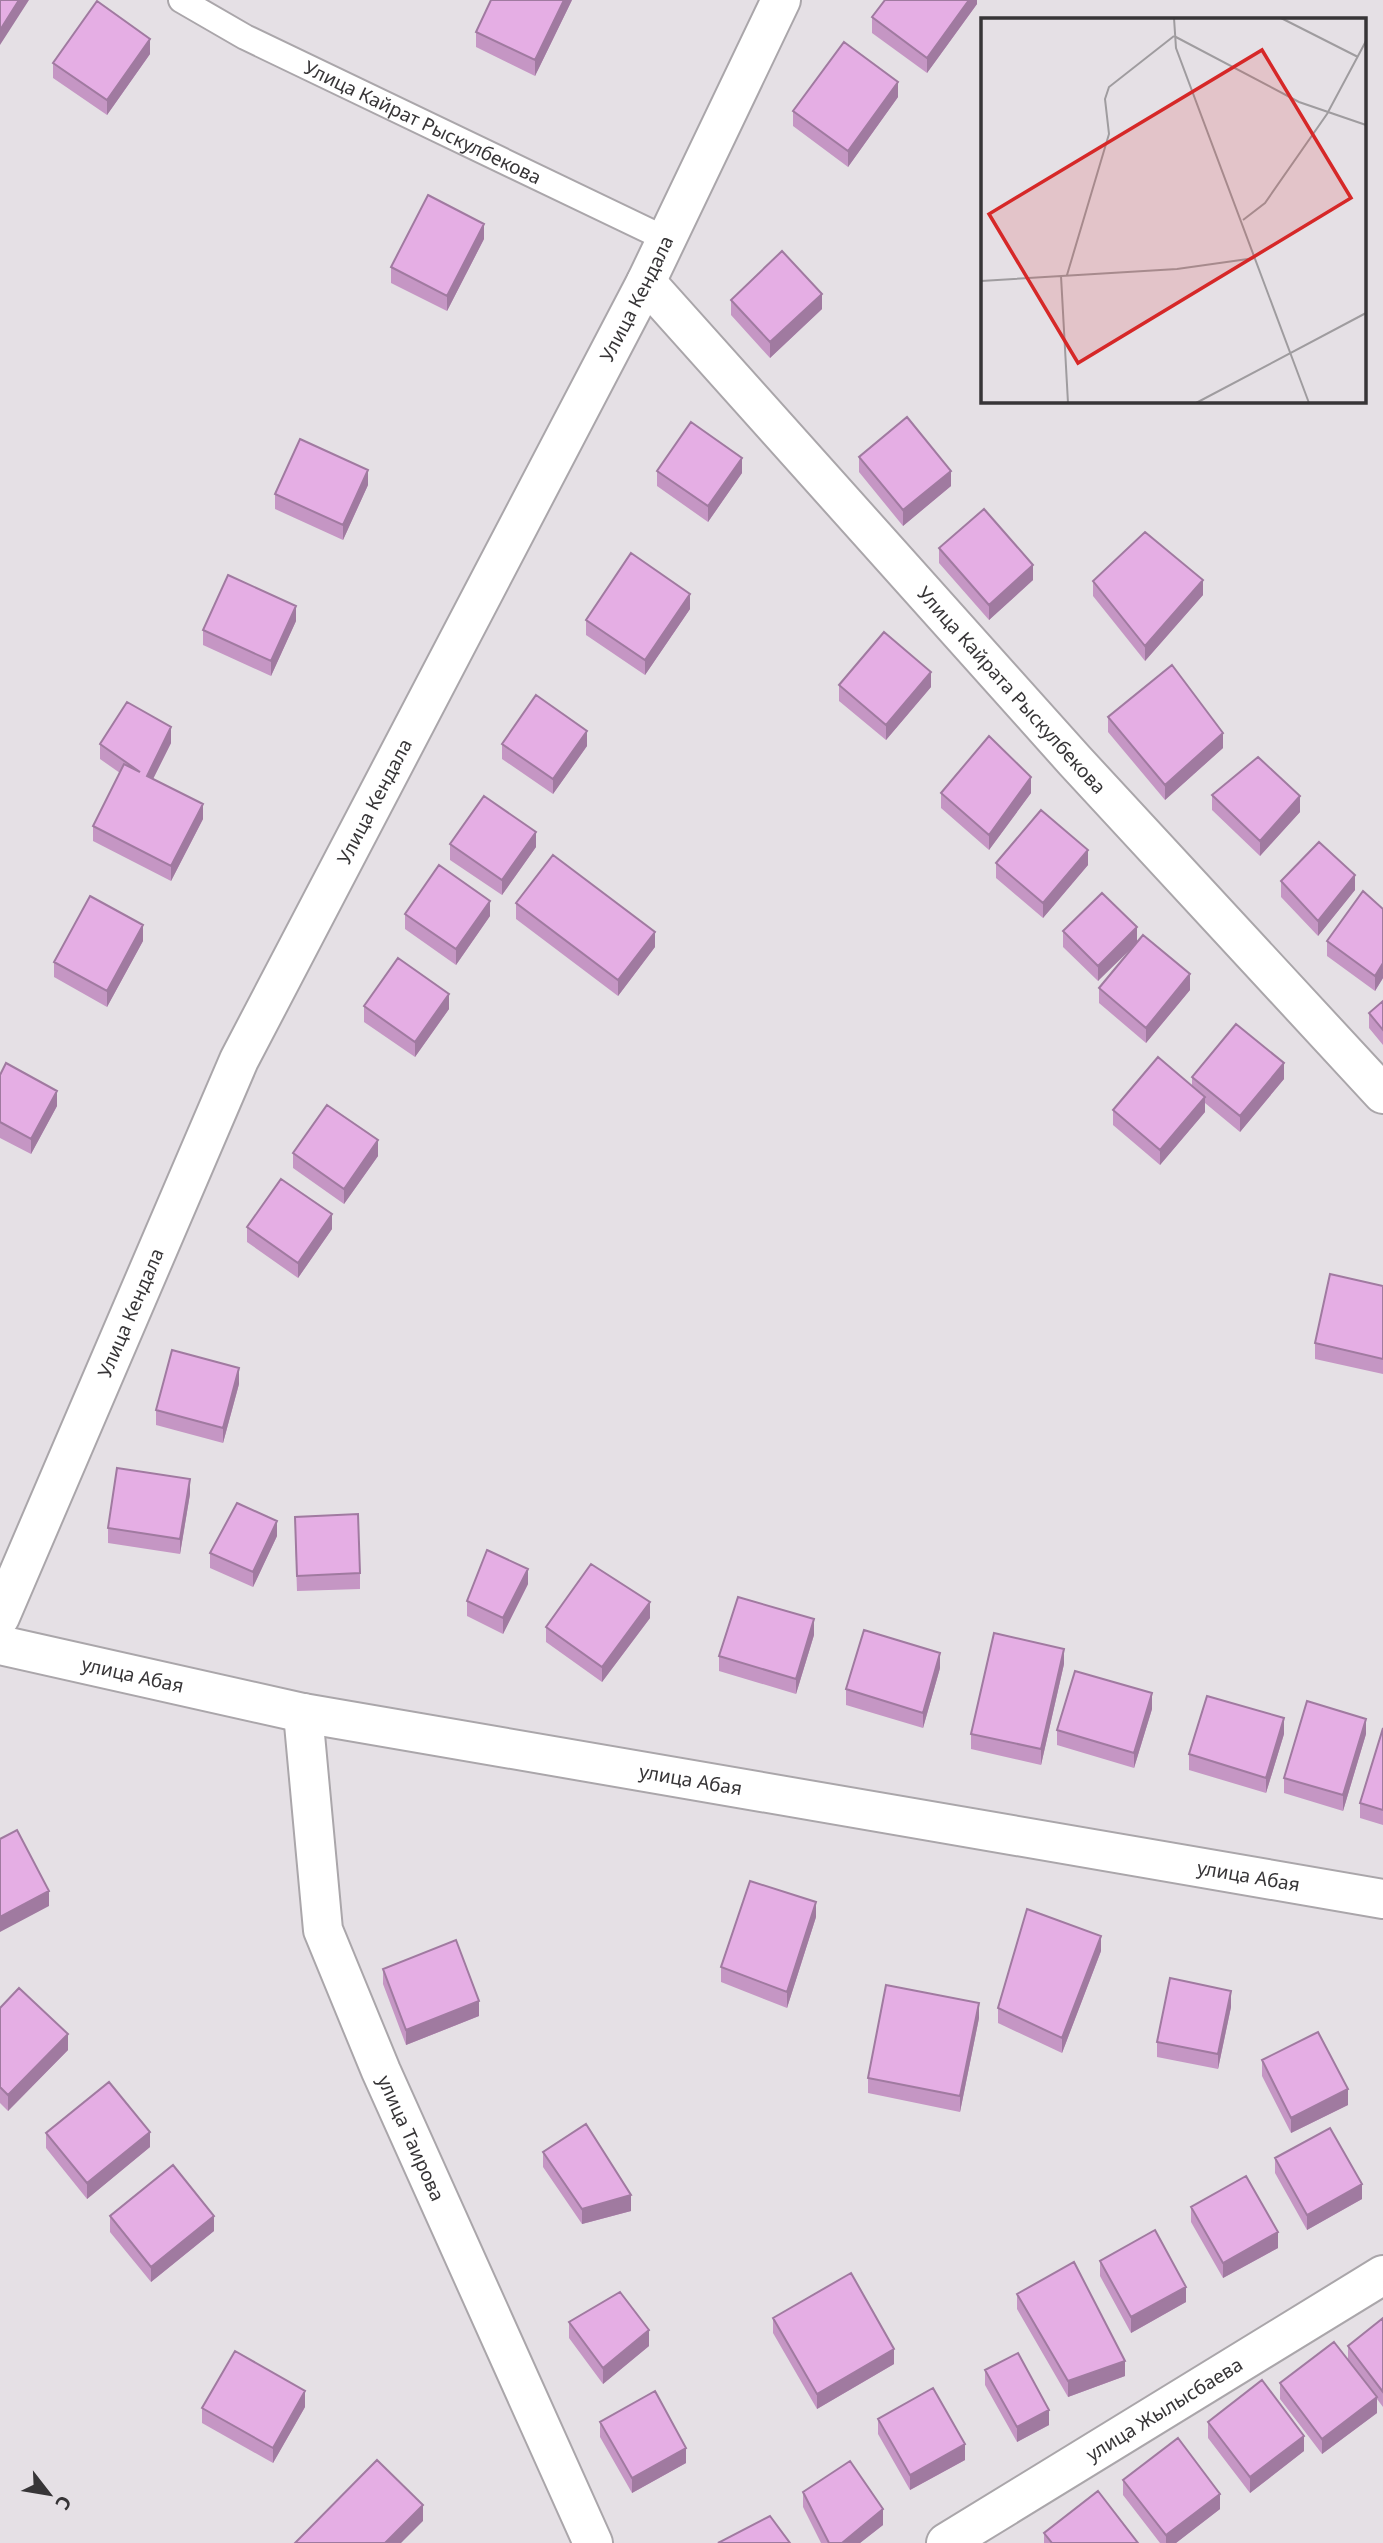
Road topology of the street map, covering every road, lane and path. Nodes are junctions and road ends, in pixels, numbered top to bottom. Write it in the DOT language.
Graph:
graph roads {
  1 [pos="181,0"];
  2 [pos="781,0"];
  3 [pos="666,239"];
  4 [pos="646,282"];
  5 [pos="1383,1094"];
  6 [pos="0,1617"];
  7 [pos="0,1645"];
  8 [pos="303,1713"];
  9 [pos="1383,1899"];
  10 [pos="1383,2276"];
  11 [pos="593,2543"];
  12 [pos="946,2543"];
  1 -- 3 [label="lane, Улица Кайрат Рыскулбекова"];
  2 -- 3 [label="street, Улица Кендала"];
  3 -- 4 [label="street, Улица Кендала"];
  4 -- 5 [label="street, Улица Кайрата Рыскулбекова"];
  4 -- 6 [label="street, Улица Кендала"];
  7 -- 8 [label="street, улица Абая"];
  8 -- 9 [label="street, улица Абая"];
  8 -- 11 [label="street, улица Таирова"];
  10 -- 12 [label="street, улица Жылысбаева"];
}
